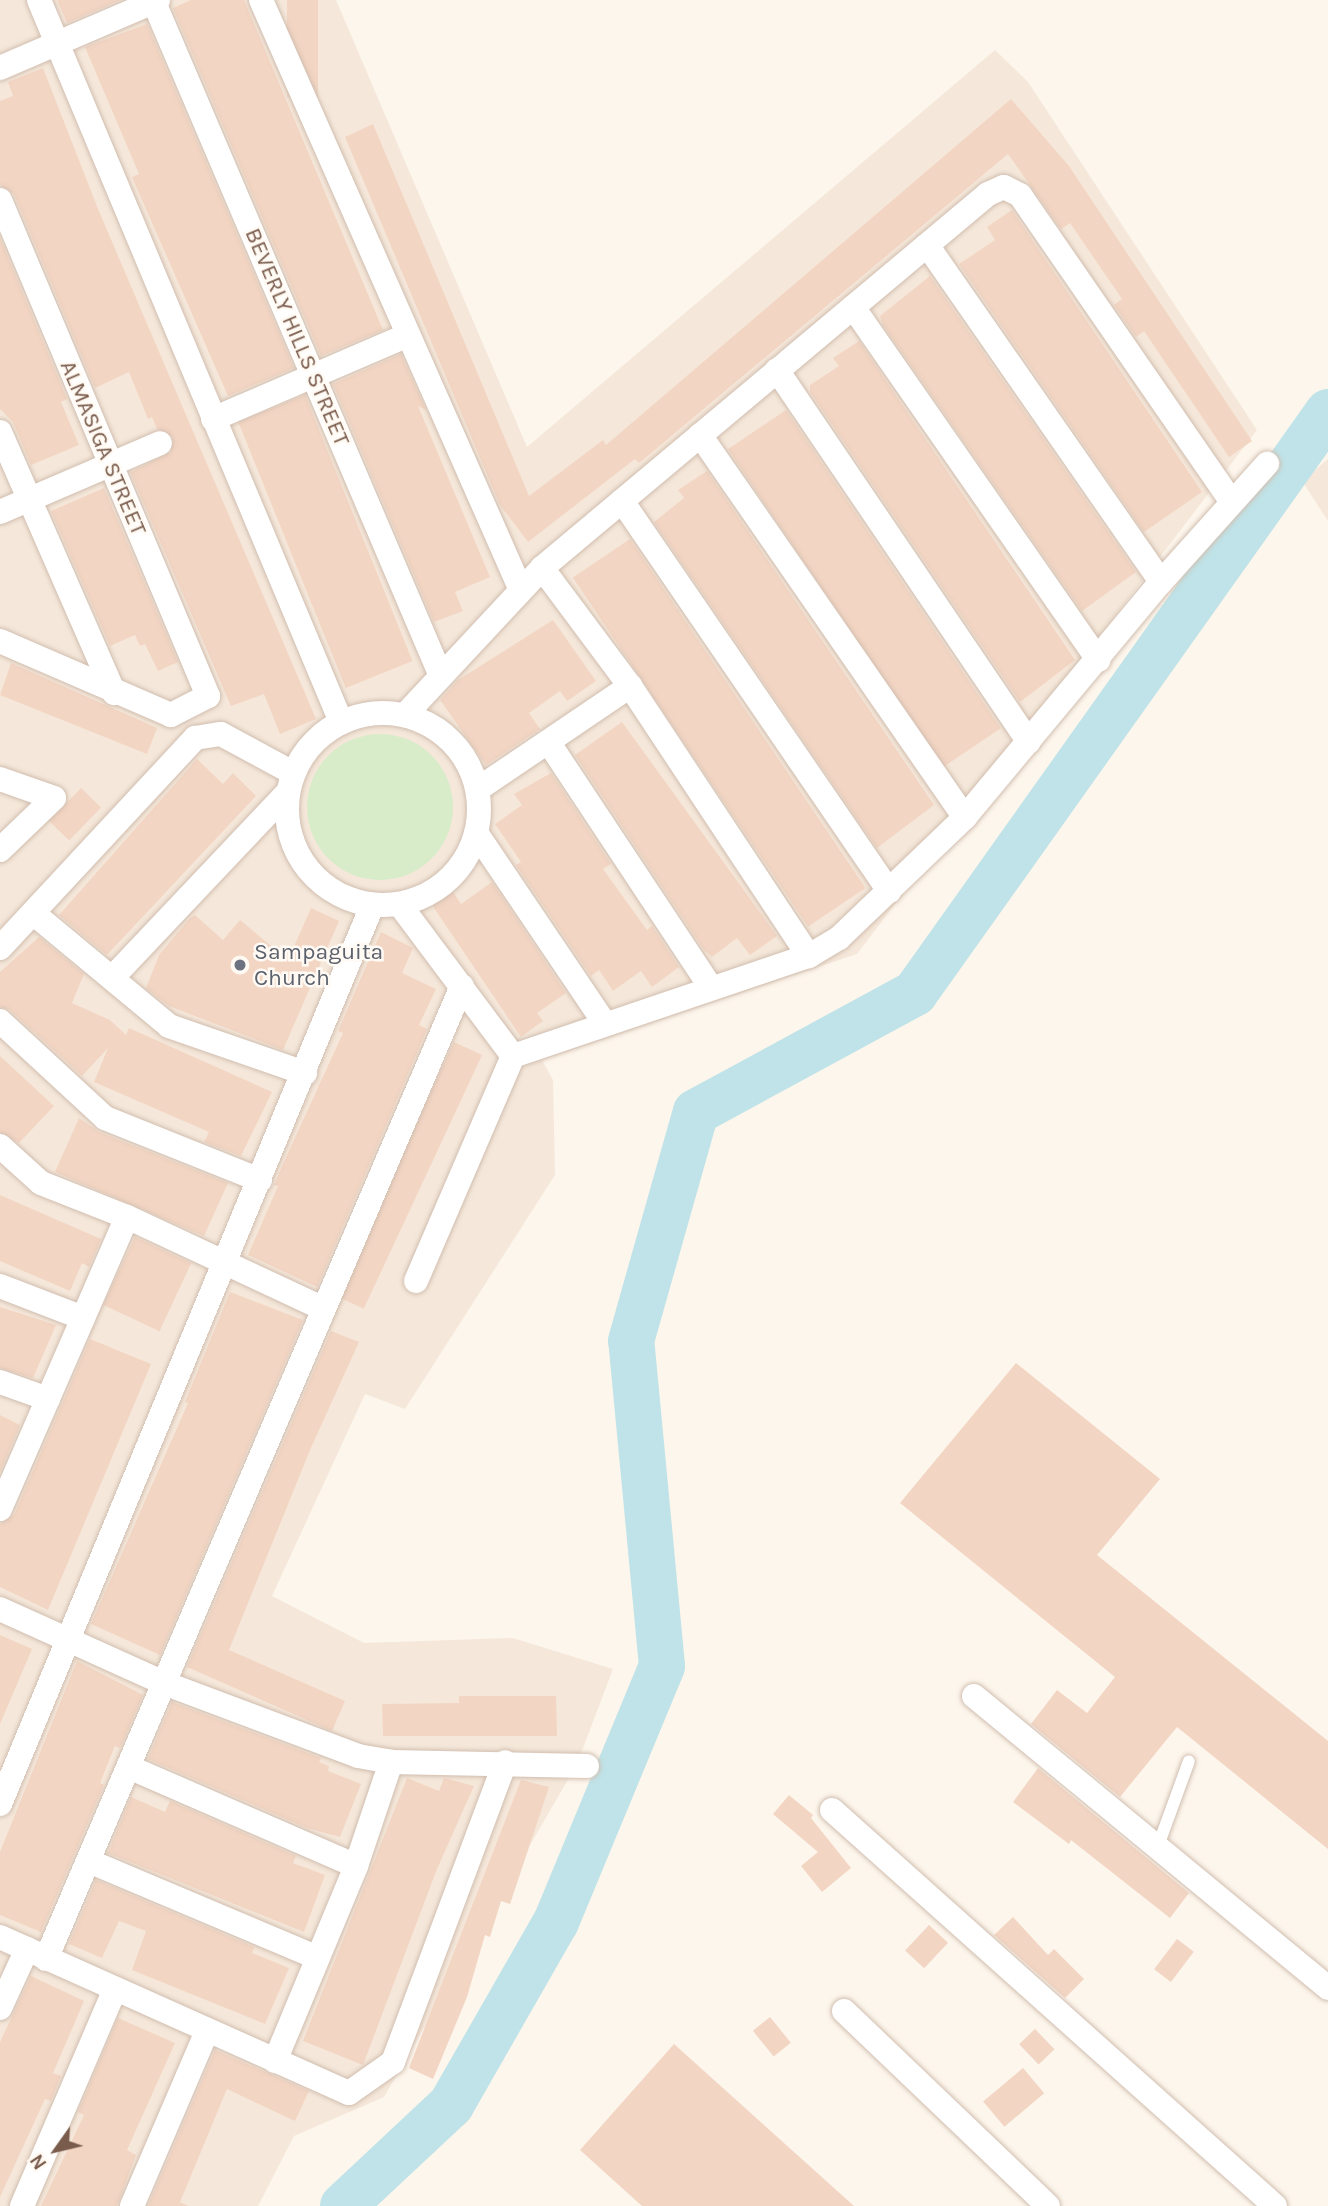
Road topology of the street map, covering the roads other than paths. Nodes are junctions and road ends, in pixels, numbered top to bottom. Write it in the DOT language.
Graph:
graph roads {
  1 [pos="39,0"];
  2 [pos="261,0"];
  3 [pos="155,1"];
  4 [pos="56,44"];
  5 [pos="0,68"];
  6 [pos="0,200"];
  7 [pos="927,246"];
  8 [pos="853,307"];
  9 [pos="408,335"];
  10 [pos="777,370"];
  11 [pos="313,376"];
  12 [pos="213,419"];
  13 [pos="0,432"];
  14 [pos="701,435"];
  15 [pos="160,443"];
  16 [pos="108,462"];
  17 [pos="1267,464"];
  18 [pos="29,499"];
  19 [pos="622,500"];
  20 [pos="1232,502"];
  21 [pos="0,512"];
  22 [pos="542,568"];
  23 [pos="1161,582"];
  24 [pos="520,589"];
  25 [pos="0,641"];
  26 [pos="1098,660"];
  27 [pos="440,674"];
  28 [pos="631,686"];
  29 [pos="114,693"];
  30 [pos="405,715"];
  31 [pos="341,722"];
  32 [pos="1029,742"];
  33 [pos="549,743"];
  34 [pos="0,779"];
  35 [pos="291,783"];
  36 [pos="478,789"];
  37 [pos="965,817"];
  38 [pos="477,834"];
  39 [pos="0,850"];
  40 [pos="889,891"];
  41 [pos="400,905"];
  42 [pos="372,906"];
  43 [pos="33,914"];
  44 [pos="0,947"];
  45 [pos="809,956"];
  46 [pos="113,977"];
  47 [pos="462,986"];
  48 [pos="711,988"];
  49 [pos="0,1021"];
  50 [pos="605,1024"];
  51 [pos="513,1056"];
  52 [pos="305,1073"];
  53 [pos="0,1146"];
  54 [pos="261,1180"];
  55 [pos="127,1217"];
  56 [pos="226,1263"];
  57 [pos="416,1281"];
  58 [pos="0,1286"];
  59 [pos="324,1309"];
  60 [pos="83,1318"];
  61 [pos="0,1382"];
  62 [pos="48,1399"];
  63 [pos="2,1500"];
  64 [pos="0,1609"];
  65 [pos="69,1643"];
  66 [pos="164,1684"];
  67 [pos="974,1696"];
  68 [pos="1189,1761"];
  69 [pos="391,1762"];
  70 [pos="505,1762"];
  71 [pos="587,1766"];
  72 [pos="131,1768"];
  73 [pos="0,1804"];
  74 [pos="832,1810"];
  75 [pos="1158,1846"];
  76 [pos="91,1862"];
  77 [pos="356,1866"];
  78 [pos="0,1937"];
  79 [pos="36,1954"];
  80 [pos="318,1958"];
  81 [pos="1328,1987"];
  82 [pos="114,1991"];
  83 [pos="0,2008"];
  84 [pos="844,2011"];
  85 [pos="207,2031"];
  86 [pos="275,2061"];
  87 [pos="22,2206"];
  88 [pos="132,2206"];
  89 [pos="1048,2206"];
  90 [pos="1275,2206"];
  1 -- 4 [label="street"];
  2 -- 9 [label="street"];
  3 -- 4 [label="street"];
  3 -- 11 [label="street, BEVERLY HILLS STREET"];
  4 -- 5 [label="street"];
  4 -- 12 [label="street"];
  6 -- 16 [label="street, ALMASIGA STREET"];
  7 -- 8 [label="street"];
  7 -- 20 [label="street"];
  7 -- 23 [label="street"];
  8 -- 10 [label="street"];
  8 -- 26 [label="street"];
  9 -- 11 [label="street"];
  9 -- 24 [label="street"];
  10 -- 14 [label="street"];
  10 -- 32 [label="street"];
  11 -- 12 [label="street"];
  11 -- 27 [label="street, BEVERLY HILLS STREET"];
  12 -- 31 [label="street"];
  13 -- 18 [label="street"];
  14 -- 19 [label="street"];
  14 -- 37 [label="street"];
  15 -- 16 [label="street"];
  16 -- 18 [label="street"];
  16 -- 29 [label="street, ALMASIGA STREET"];
  17 -- 20 [label="street"];
  18 -- 21 [label="street"];
  18 -- 29 [label="street"];
  19 -- 22 [label="street"];
  19 -- 40 [label="street"];
  20 -- 23 [label="street"];
  22 -- 24 [label="street"];
  22 -- 28 [label="street"];
  23 -- 26 [label="street"];
  24 -- 27 [label="street"];
  25 -- 29 [label="street"];
  26 -- 32 [label="street"];
  27 -- 30 [label="street"];
  28 -- 33 [label="street"];
  28 -- 45 [label="street"];
  30 -- 31 [label="street"];
  30 -- 36 [label="street"];
  31 -- 35 [label="street"];
  32 -- 37 [label="street"];
  33 -- 36 [label="street"];
  33 -- 48 [label="street"];
  34 -- 39 [label="street"];
  35 -- 42 [label="street"];
  35 -- 43 [label="street"];
  35 -- 46 [label="street"];
  36 -- 38 [label="street"];
  37 -- 40 [label="street"];
  38 -- 41 [label="street"];
  38 -- 50 [label="street"];
  40 -- 45 [label="street"];
  41 -- 42 [label="street"];
  41 -- 47 [label="street"];
  42 -- 52 [label="street"];
  43 -- 44 [label="street"];
  43 -- 46 [label="street"];
  45 -- 48 [label="street"];
  46 -- 52 [label="street"];
  47 -- 51 [label="street"];
  47 -- 59 [label="street"];
  48 -- 50 [label="street"];
  49 -- 54 [label="street"];
  50 -- 51 [label="street"];
  51 -- 57 [label="street"];
  52 -- 54 [label="street"];
  53 -- 55 [label="street"];
  54 -- 56 [label="street"];
  55 -- 56 [label="street"];
  55 -- 60 [label="street"];
  56 -- 59 [label="street"];
  56 -- 65 [label="street"];
  58 -- 60 [label="street"];
  59 -- 66 [label="street"];
  60 -- 62 [label="street"];
  61 -- 62 [label="street"];
  62 -- 63 [label="street"];
  64 -- 65 [label="street"];
  65 -- 66 [label="street"];
  65 -- 73 [label="street"];
  66 -- 69 [label="street"];
  66 -- 72 [label="street"];
  67 -- 75 [label="street"];
  68 -- 75 [label="lane"];
  69 -- 70 [label="street"];
  69 -- 77 [label="street"];
  70 -- 71 [label="street"];
  70 -- 86 [label="street"];
  72 -- 76 [label="street"];
  72 -- 77 [label="street"];
  74 -- 90 [label="street"];
  75 -- 81 [label="street"];
  76 -- 79 [label="street"];
  76 -- 80 [label="street"];
  77 -- 80 [label="street"];
  78 -- 79 [label="street"];
  79 -- 82 [label="street"];
  79 -- 83 [label="street"];
  80 -- 86 [label="street"];
  82 -- 85 [label="street"];
  82 -- 87 [label="street"];
  84 -- 89 [label="street"];
  85 -- 86 [label="street"];
  85 -- 88 [label="street"];
}
